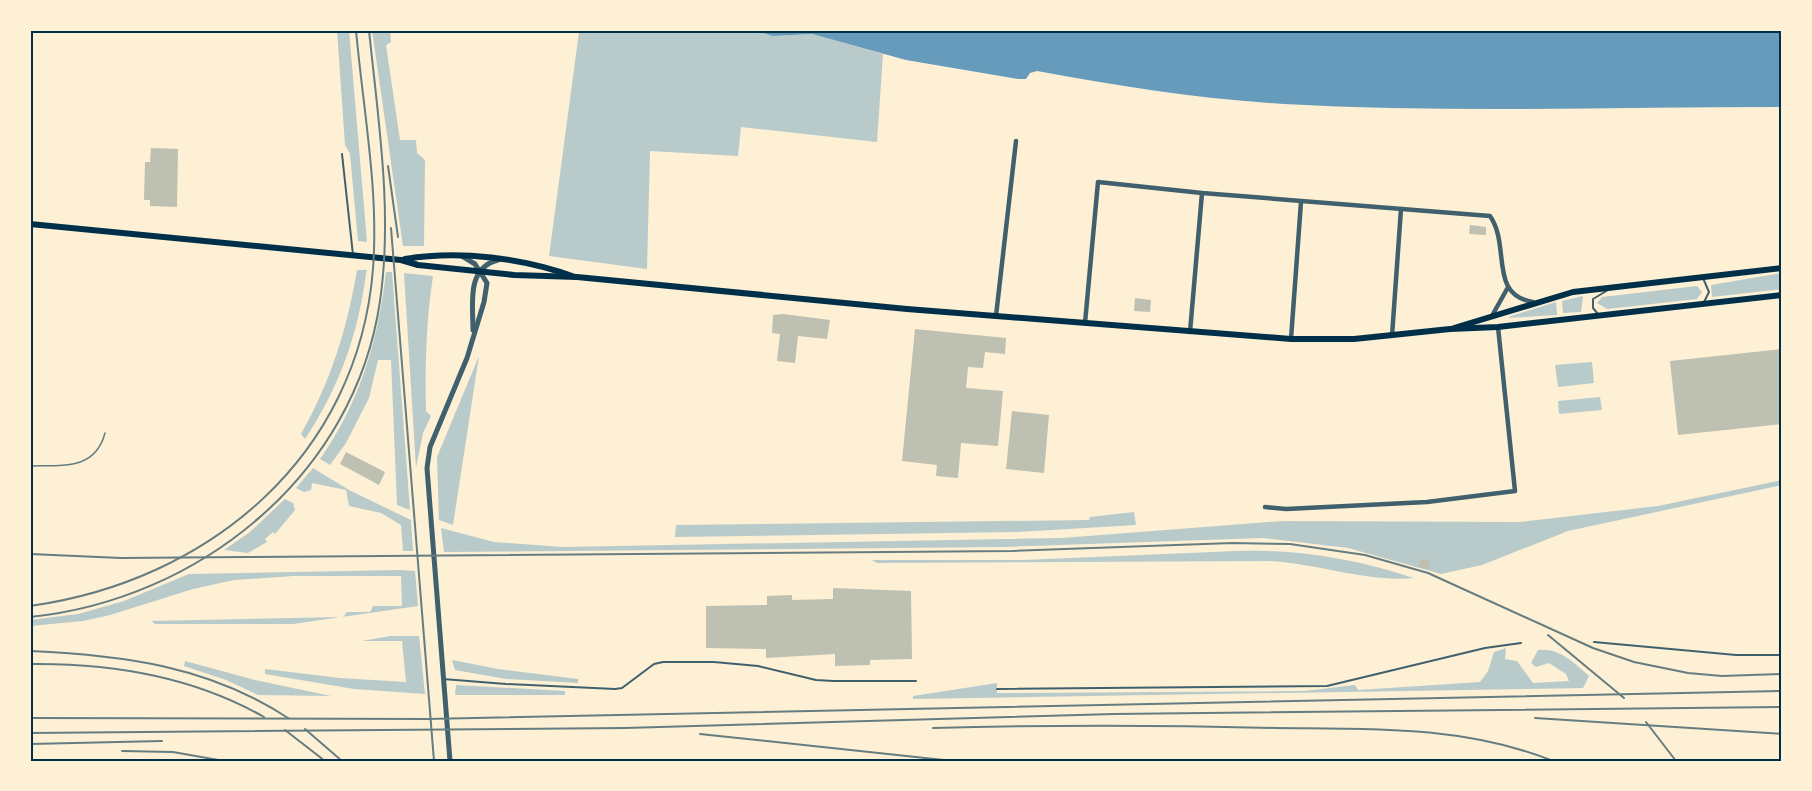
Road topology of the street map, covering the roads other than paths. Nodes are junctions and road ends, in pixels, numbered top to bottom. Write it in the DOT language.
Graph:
graph roads {
  1 [pos="1016,141"];
  2 [pos="342,154"];
  3 [pos="1202,193"];
  4 [pos="1301,202"];
  5 [pos="1401,209"];
  6 [pos="30,224"];
  7 [pos="353,256"];
  8 [pos="462,256"];
  9 [pos="401,260"];
  10 [pos="498,260"];
  11 [pos="534,265"];
  12 [pos="1782,268"];
  13 [pos="467,271"];
  14 [pos="480,272"];
  15 [pos="494,273"];
  16 [pos="526,276"];
  17 [pos="577,277"];
  18 [pos="1703,278"];
  19 [pos="473,282"];
  20 [pos="486,283"];
  21 [pos="1610,288"];
  22 [pos="1507,289"];
  23 [pos="1782,294"];
  24 [pos="1533,302"];
  25 [pos="1704,302"];
  26 [pos="1504,311"];
  27 [pos="1493,314"];
  28 [pos="1598,314"];
  29 [pos="996,316"];
  30 [pos="1085,323"];
  31 [pos="1498,327"];
  32 [pos="1450,329"];
  33 [pos="1190,332"];
  34 [pos="1392,336"];
  35 [pos="474,338"];
  36 [pos="1291,339"];
  37 [pos="1265,507"];
  38 [pos="1594,642"];
  39 [pos="1521,643"];
  40 [pos="1782,656"];
  41 [pos="443,678"];
  42 [pos="916,681"];
  43 [pos="997,689"];
  44 [pos="450,761"];
  1 -- 29 [label="street"];
  2 -- 7 [label="lane"];
  3 -- 4 [label="street"];
  3 -- 30 [label="street"];
  3 -- 33 [label="street"];
  4 -- 5 [label="street"];
  4 -- 36 [label="street"];
  5 -- 22 [label="street"];
  5 -- 34 [label="street"];
  6 -- 7 [label="main road"];
  7 -- 9 [label="main road"];
  8 -- 9 [label="main road"];
  8 -- 10 [label="main road"];
  8 -- 14 [label="street"];
  9 -- 13 [label="main road"];
  10 -- 11 [label="main road"];
  10 -- 14 [label="street"];
  11 -- 16 [label="main road"];
  11 -- 17 [label="main road"];
  12 -- 18 [label="main road"];
  13 -- 14 [label="main road"];
  13 -- 19 [label="street"];
  14 -- 15 [label="main road"];
  14 -- 19 [label="street"];
  14 -- 20 [label="street"];
  15 -- 16 [label="main road"];
  15 -- 20 [label="street"];
  16 -- 17 [label="main road"];
  17 -- 29 [label="main road"];
  18 -- 21 [label="main road"];
  18 -- 25 [label="lane"];
  19 -- 35 [label="street"];
  20 -- 35 [label="street"];
  21 -- 24 [label="main road"];
  21 -- 28 [label="lane"];
  22 -- 24 [label="street"];
  22 -- 27 [label="street"];
  23 -- 25 [label="main road"];
  24 -- 26 [label="main road"];
  25 -- 28 [label="main road"];
  26 -- 27 [label="main road"];
  26 -- 31 [label="lane"];
  27 -- 32 [label="main road"];
  28 -- 31 [label="main road"];
  29 -- 30 [label="main road"];
  30 -- 33 [label="main road"];
  31 -- 32 [label="main road"];
  31 -- 37 [label="street"];
  32 -- 34 [label="main road"];
  33 -- 36 [label="main road"];
  34 -- 36 [label="main road"];
  35 -- 41 [label="street"];
  38 -- 40 [label="lane"];
  39 -- 43 [label="lane"];
  41 -- 42 [label="lane"];
  41 -- 44 [label="street"];
}
